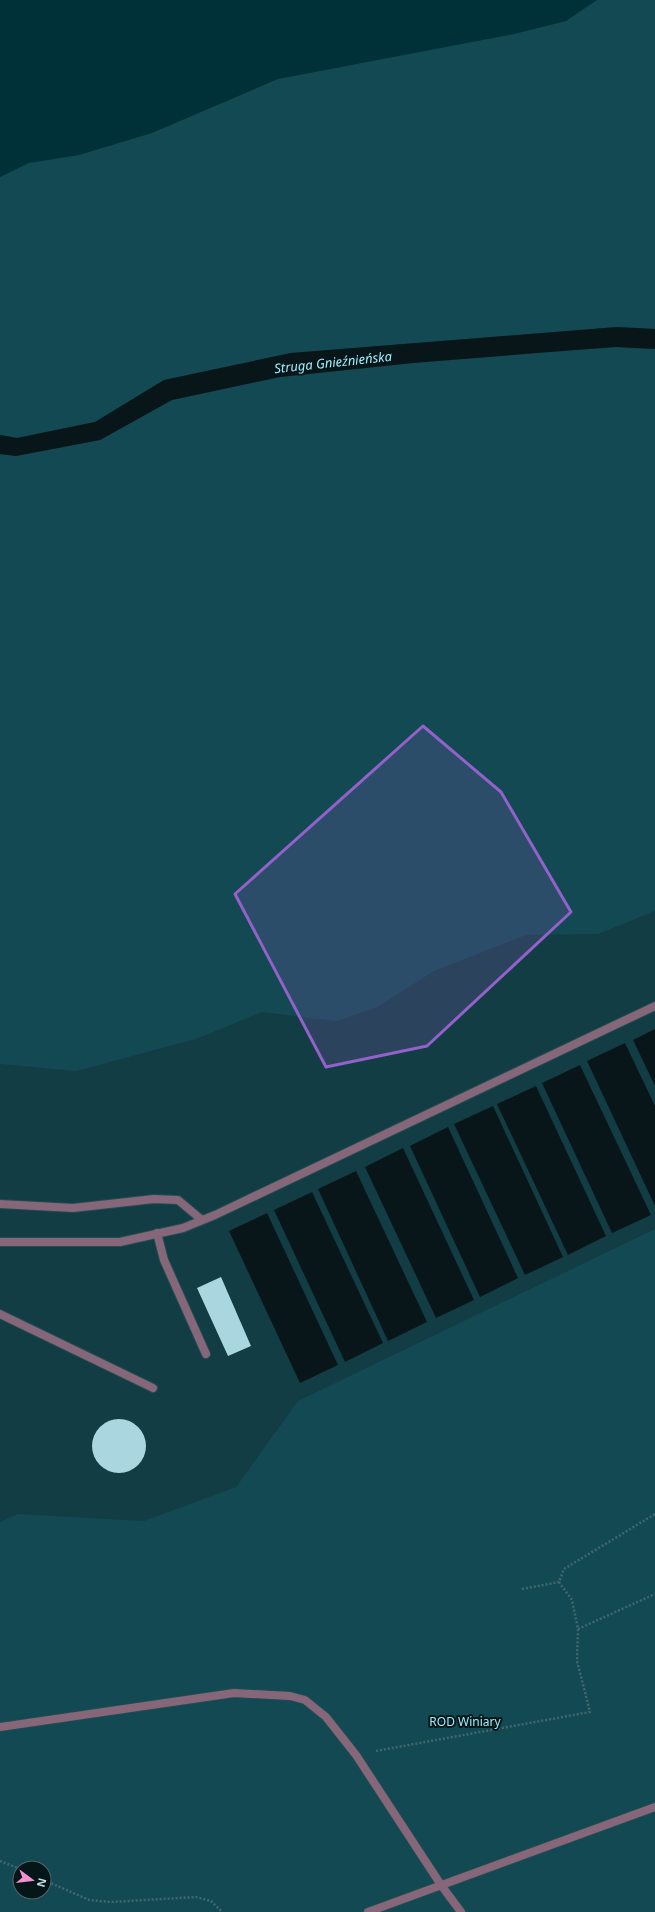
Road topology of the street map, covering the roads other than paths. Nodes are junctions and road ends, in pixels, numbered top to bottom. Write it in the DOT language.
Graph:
graph roads {
  1 [pos="655,1006"];
  2 [pos="0,1204"];
  3 [pos="202,1220"];
  4 [pos="157,1233"];
  5 [pos="0,1242"];
  6 [pos="0,1314"];
  7 [pos="206,1354"];
  8 [pos="153,1388"];
  9 [pos="0,1727"];
  10 [pos="655,1807"];
  11 [pos="441,1885"];
  12 [pos="368,1912"];
  13 [pos="461,1912"];
  1 -- 3 [label="lane"];
  2 -- 3 [label="lane"];
  3 -- 4 [label="lane"];
  4 -- 5 [label="lane"];
  4 -- 7 [label="lane"];
  6 -- 8 [label="lane"];
  9 -- 11 [label="lane"];
  10 -- 11 [label="lane"];
  11 -- 12 [label="lane"];
  11 -- 13 [label="lane"];
}
